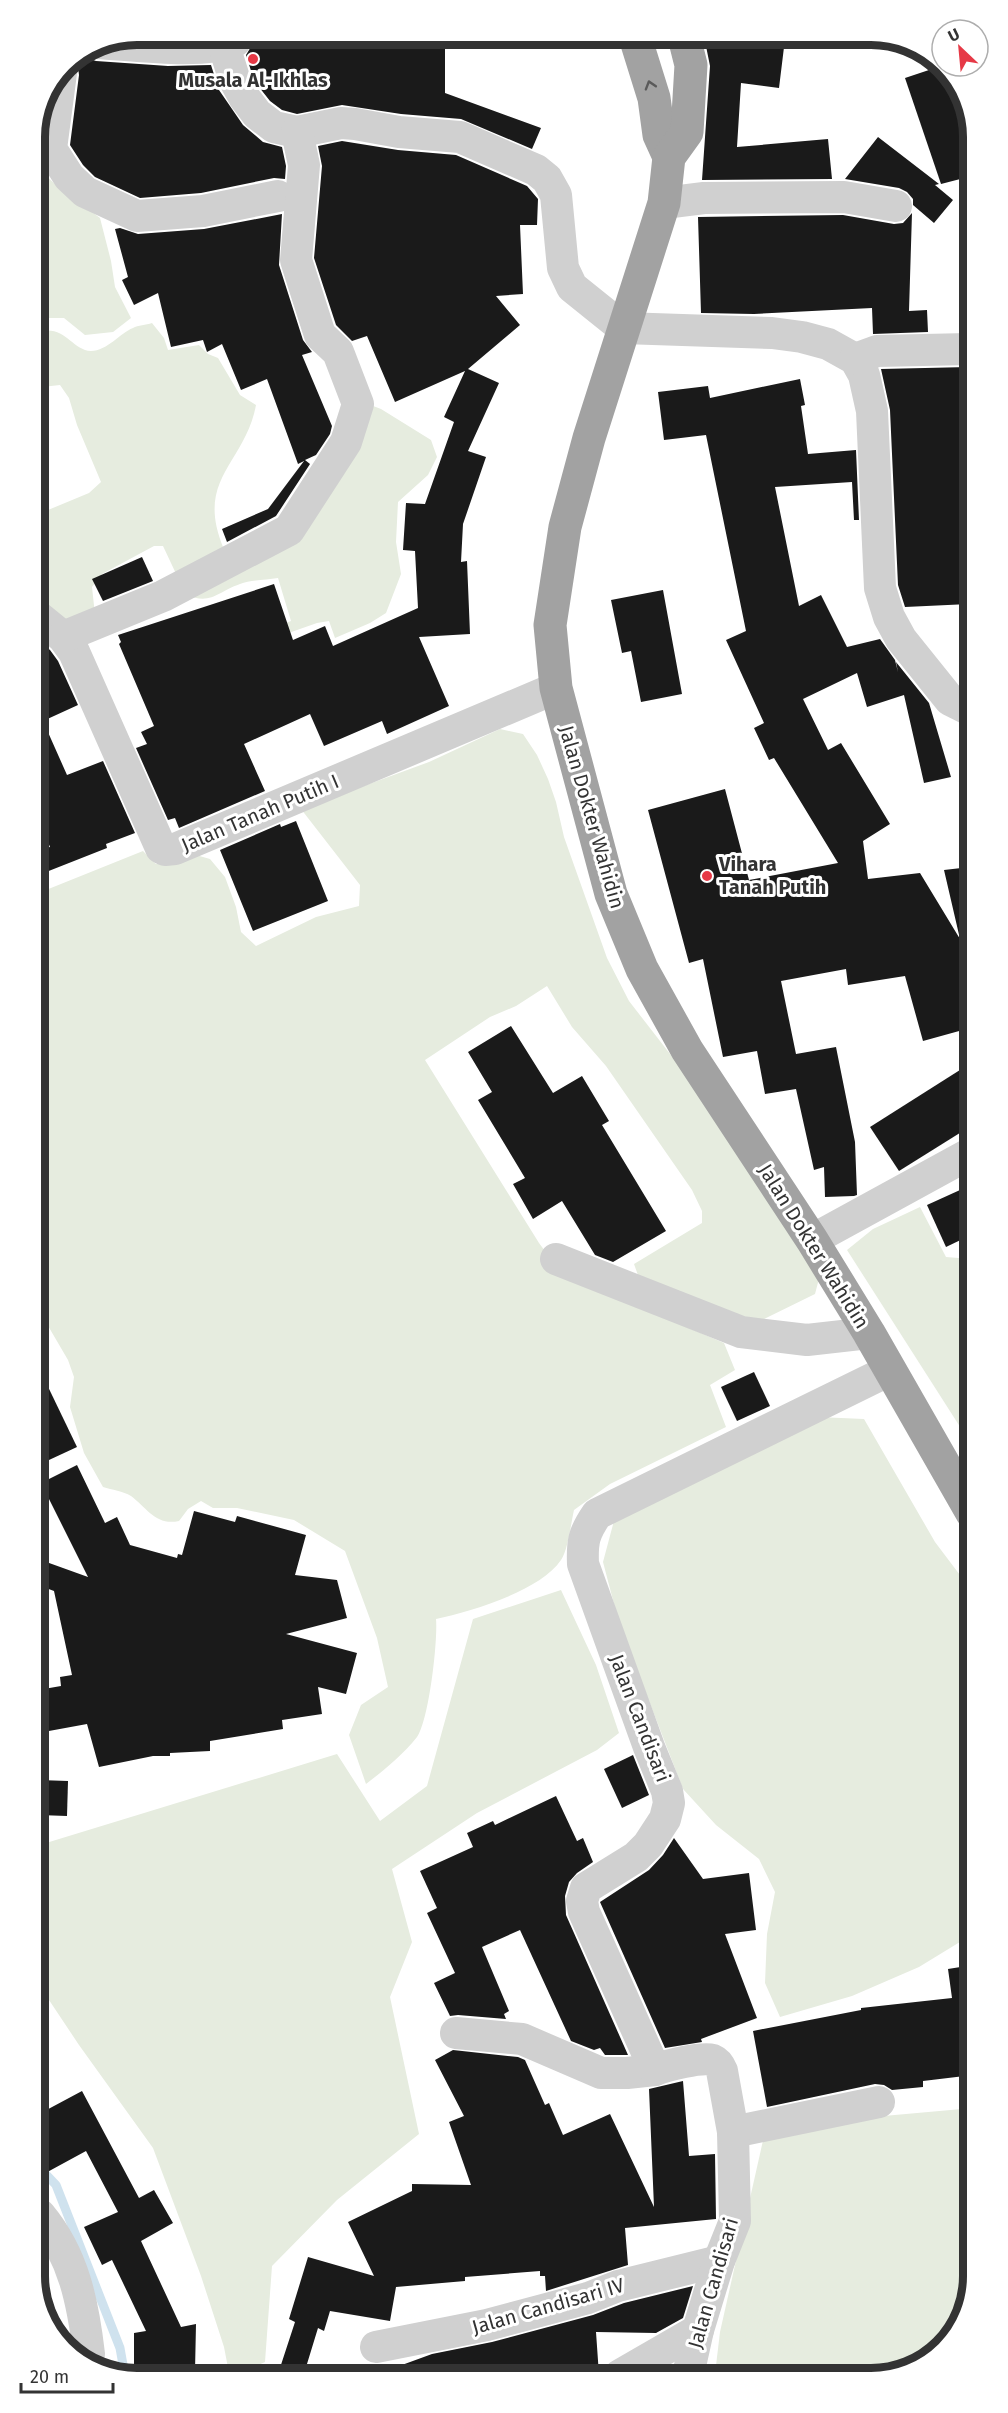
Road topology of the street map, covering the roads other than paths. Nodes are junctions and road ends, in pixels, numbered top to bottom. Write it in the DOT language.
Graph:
graph roads {
  1 [pos="204,45"];
  2 [pos="230,45"];
  3 [pos="638,45"];
  4 [pos="686,45"];
  5 [pos="132,46"];
  6 [pos="59,89"];
  7 [pos="297,132"];
  8 [pos="669,157"];
  9 [pos="278,195"];
  10 [pos="664,203"];
  11 [pos="896,206"];
  12 [pos="623,328"];
  13 [pos="963,349"];
  14 [pos="855,359"];
  15 [pos="45,623"];
  16 [pos="68,644"];
  17 [pos="556,688"];
  18 [pos="963,706"];
  19 [pos="963,1157"];
  20 [pos="812,1240"];
  21 [pos="556,1259"];
  22 [pos="869,1333"];
  23 [pos="890,1370"];
  24 [pos="963,1492"];
  25 [pos="456,2033"];
  26 [pos="655,2070"];
  27 [pos="879,2102"];
  28 [pos="733,2132"];
  29 [pos="45,2222"];
  30 [pos="719,2261"];
  31 [pos="698,2330"];
  32 [pos="376,2347"];
  33 [pos="89,2354"];
  34 [pos="632,2368"];
  35 [pos="690,2368"];
  1 -- 5 [label="street"];
  2 -- 7 [label="street"];
  8 -- 3 [label="highway, one-way"];
  4 -- 8 [label="highway"];
  6 -- 9 [label="street"];
  7 -- 12 [label="street"];
  7 -- 16 [label="street"];
  8 -- 10 [label="highway, Jalan Dokter Wahidin"];
  10 -- 11 [label="street"];
  10 -- 12 [label="highway, Jalan Dokter Wahidin"];
  12 -- 14 [label="street"];
  12 -- 17 [label="highway, Jalan Dokter Wahidin"];
  13 -- 14 [label="street"];
  14 -- 18 [label="street"];
  15 -- 16 [label="street"];
  16 -- 17 [label="street, Jalan Tanah Putih I"];
  17 -- 20 [label="highway, Jalan Dokter Wahidin"];
  19 -- 20 [label="street"];
  20 -- 22 [label="highway, Jalan Dokter Wahidin"];
  21 -- 22 [label="street"];
  22 -- 23 [label="highway, Jalan Dokter Wahidin"];
  23 -- 24 [label="highway, Jalan Dokter Wahidin"];
  23 -- 26 [label="street, Jalan Candisari"];
  25 -- 26 [label="street"];
  26 -- 28 [label="street, Jalan Candisari"];
  27 -- 28 [label="street"];
  28 -- 30 [label="street, Jalan Candisari"];
  29 -- 33 [label="street"];
  30 -- 31 [label="street, Jalan Candisari"];
  30 -- 32 [label="street, Jalan Candisari IV"];
  31 -- 34 [label="street"];
  31 -- 35 [label="street, Jalan Candisari"];
}
